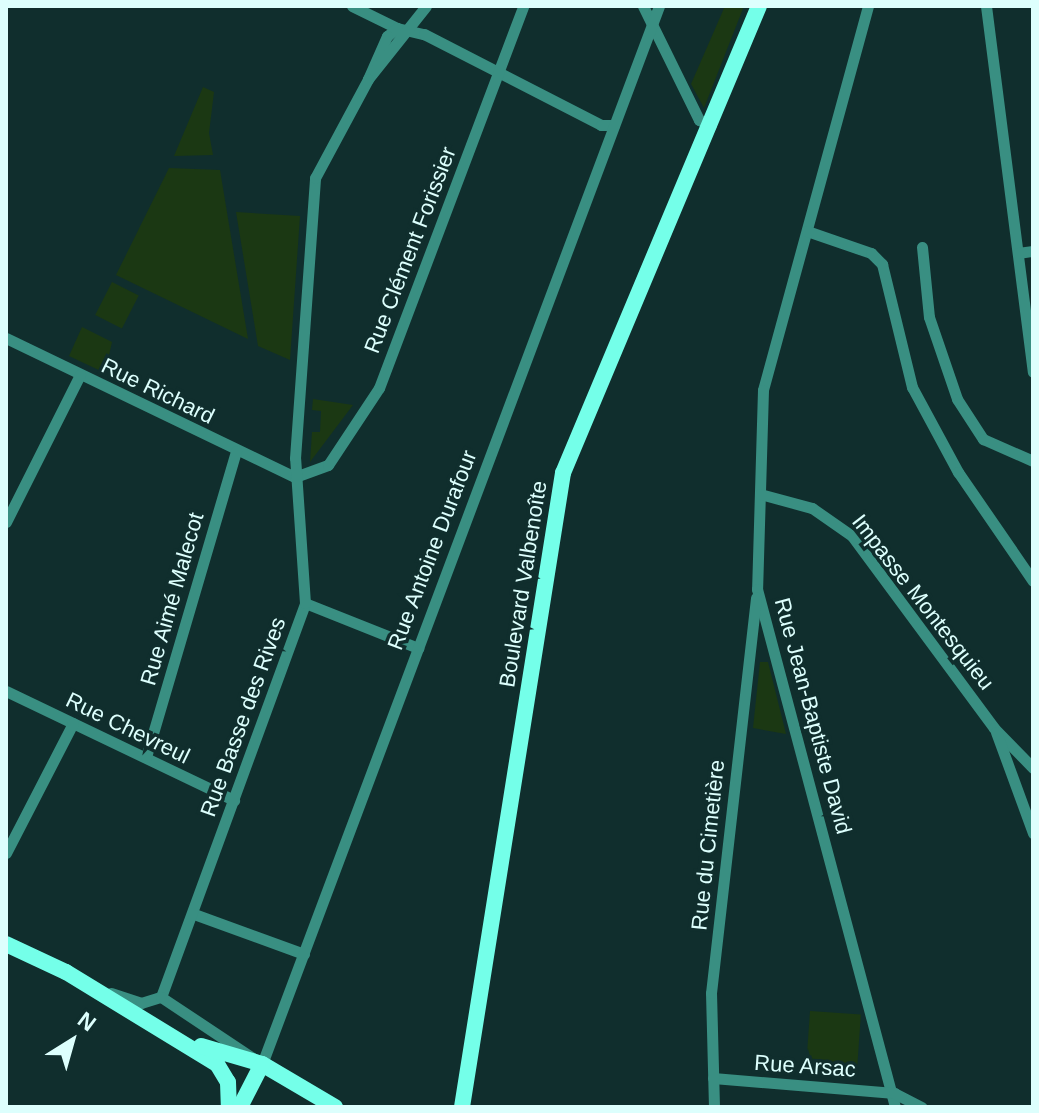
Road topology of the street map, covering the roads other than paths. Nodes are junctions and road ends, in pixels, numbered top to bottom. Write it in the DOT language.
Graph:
graph roads {
  1 [pos="352,6"];
  2 [pos="426,6"];
  3 [pos="523,6"];
  4 [pos="643,6"];
  5 [pos="659,6"];
  6 [pos="759,6"];
  7 [pos="868,6"];
  8 [pos="986,6"];
  9 [pos="652,24"];
  10 [pos="404,29"];
  11 [pos="498,73"];
  12 [pos="614,125"];
  13 [pos="711,125"];
  14 [pos="807,231"];
  15 [pos="922,247"];
  16 [pos="1033,251"];
  17 [pos="1018,253"];
  18 [pos="6,338"];
  19 [pos="1033,372"];
  20 [pos="80,375"];
  21 [pos="236,451"];
  22 [pos="1033,461"];
  23 [pos="295,477"];
  24 [pos="760,494"];
  25 [pos="6,522"];
  26 [pos="1033,581"];
  27 [pos="757,589"];
  28 [pos="305,603"];
  29 [pos="418,648"];
  30 [pos="6,691"];
  31 [pos="73,723"];
  32 [pos="994,728"];
  33 [pos="146,757"];
  34 [pos="1033,768"];
  35 [pos="234,800"];
  36 [pos="1033,833"];
  37 [pos="6,853"];
  38 [pos="194,914"];
  39 [pos="6,944"];
  40 [pos="304,954"];
  41 [pos="94,989"];
  42 [pos="161,997"];
  43 [pos="177,1038"];
  44 [pos="262,1064"];
  45 [pos="713,1078"];
  46 [pos="894,1093"];
  47 [pos="229,1107"];
  48 [pos="240,1107"];
  49 [pos="335,1107"];
  50 [pos="462,1107"];
  51 [pos="714,1107"];
  52 [pos="895,1107"];
  53 [pos="922,1107"];
  1 -- 10 [label="street"];
  2 -- 10 [label="street"];
  3 -- 11 [label="street, Rue Clément Forissier"];
  4 -- 9 [label="street"];
  5 -- 9 [label="street, Rue Antoine Durafour"];
  6 -- 13 [label="main road, Boulevard Valbenoîte"];
  7 -- 14 [label="street, Rue Jean-Baptiste David"];
  8 -- 17 [label="street"];
  9 -- 12 [label="street, Rue Antoine Durafour"];
  9 -- 13 [label="street"];
  10 -- 11 [label="street"];
  10 -- 23 [label="street, Rue Basse des Rives"];
  11 -- 12 [label="street"];
  11 -- 23 [label="street, Rue Clément Forissier"];
  12 -- 29 [label="street, Rue Antoine Durafour"];
  13 -- 50 [label="main road, Boulevard Valbenoîte"];
  14 -- 24 [label="street, Rue Jean-Baptiste David"];
  14 -- 26 [label="street"];
  15 -- 22 [label="street"];
  16 -- 17 [label="street"];
  17 -- 19 [label="street"];
  18 -- 20 [label="street, Rue Richard"];
  20 -- 21 [label="street, Rue Richard"];
  20 -- 25 [label="street"];
  21 -- 23 [label="street, Rue Richard"];
  21 -- 33 [label="street, Rue Aimé Malecot"];
  23 -- 28 [label="street, Rue Basse des Rives"];
  24 -- 27 [label="street, Rue Jean-Baptiste David"];
  24 -- 32 [label="street, Impasse Montesquieu"];
  27 -- 45 [label="street, Rue du Cimetière"];
  27 -- 46 [label="street, Rue Jean-Baptiste David"];
  28 -- 29 [label="street"];
  28 -- 35 [label="street, Rue Basse des Rives"];
  29 -- 40 [label="street, Rue Antoine Durafour"];
  30 -- 31 [label="street, Rue Chevreul"];
  31 -- 33 [label="street, Rue Chevreul"];
  31 -- 37 [label="street"];
  32 -- 34 [label="street, Impasse Montesquieu"];
  32 -- 36 [label="street"];
  33 -- 35 [label="street, Rue Chevreul"];
  35 -- 38 [label="street, Rue Basse des Rives"];
  38 -- 40 [label="street"];
  38 -- 42 [label="street, Rue Basse des Rives"];
  39 -- 41 [label="main road"];
  40 -- 44 [label="street, Rue Antoine Durafour"];
  41 -- 42 [label="street"];
  41 -- 43 [label="main road"];
  42 -- 44 [label="street"];
  43 -- 44 [label="main road"];
  43 -- 47 [label="main road"];
  44 -- 48 [label="main road, Rue Antoine Durafour"];
  44 -- 49 [label="main road"];
  45 -- 46 [label="street, Rue Arsac"];
  45 -- 51 [label="street, Rue du Cimetière"];
  46 -- 52 [label="street, Rue Jean-Baptiste David"];
  46 -- 53 [label="street"];
}
